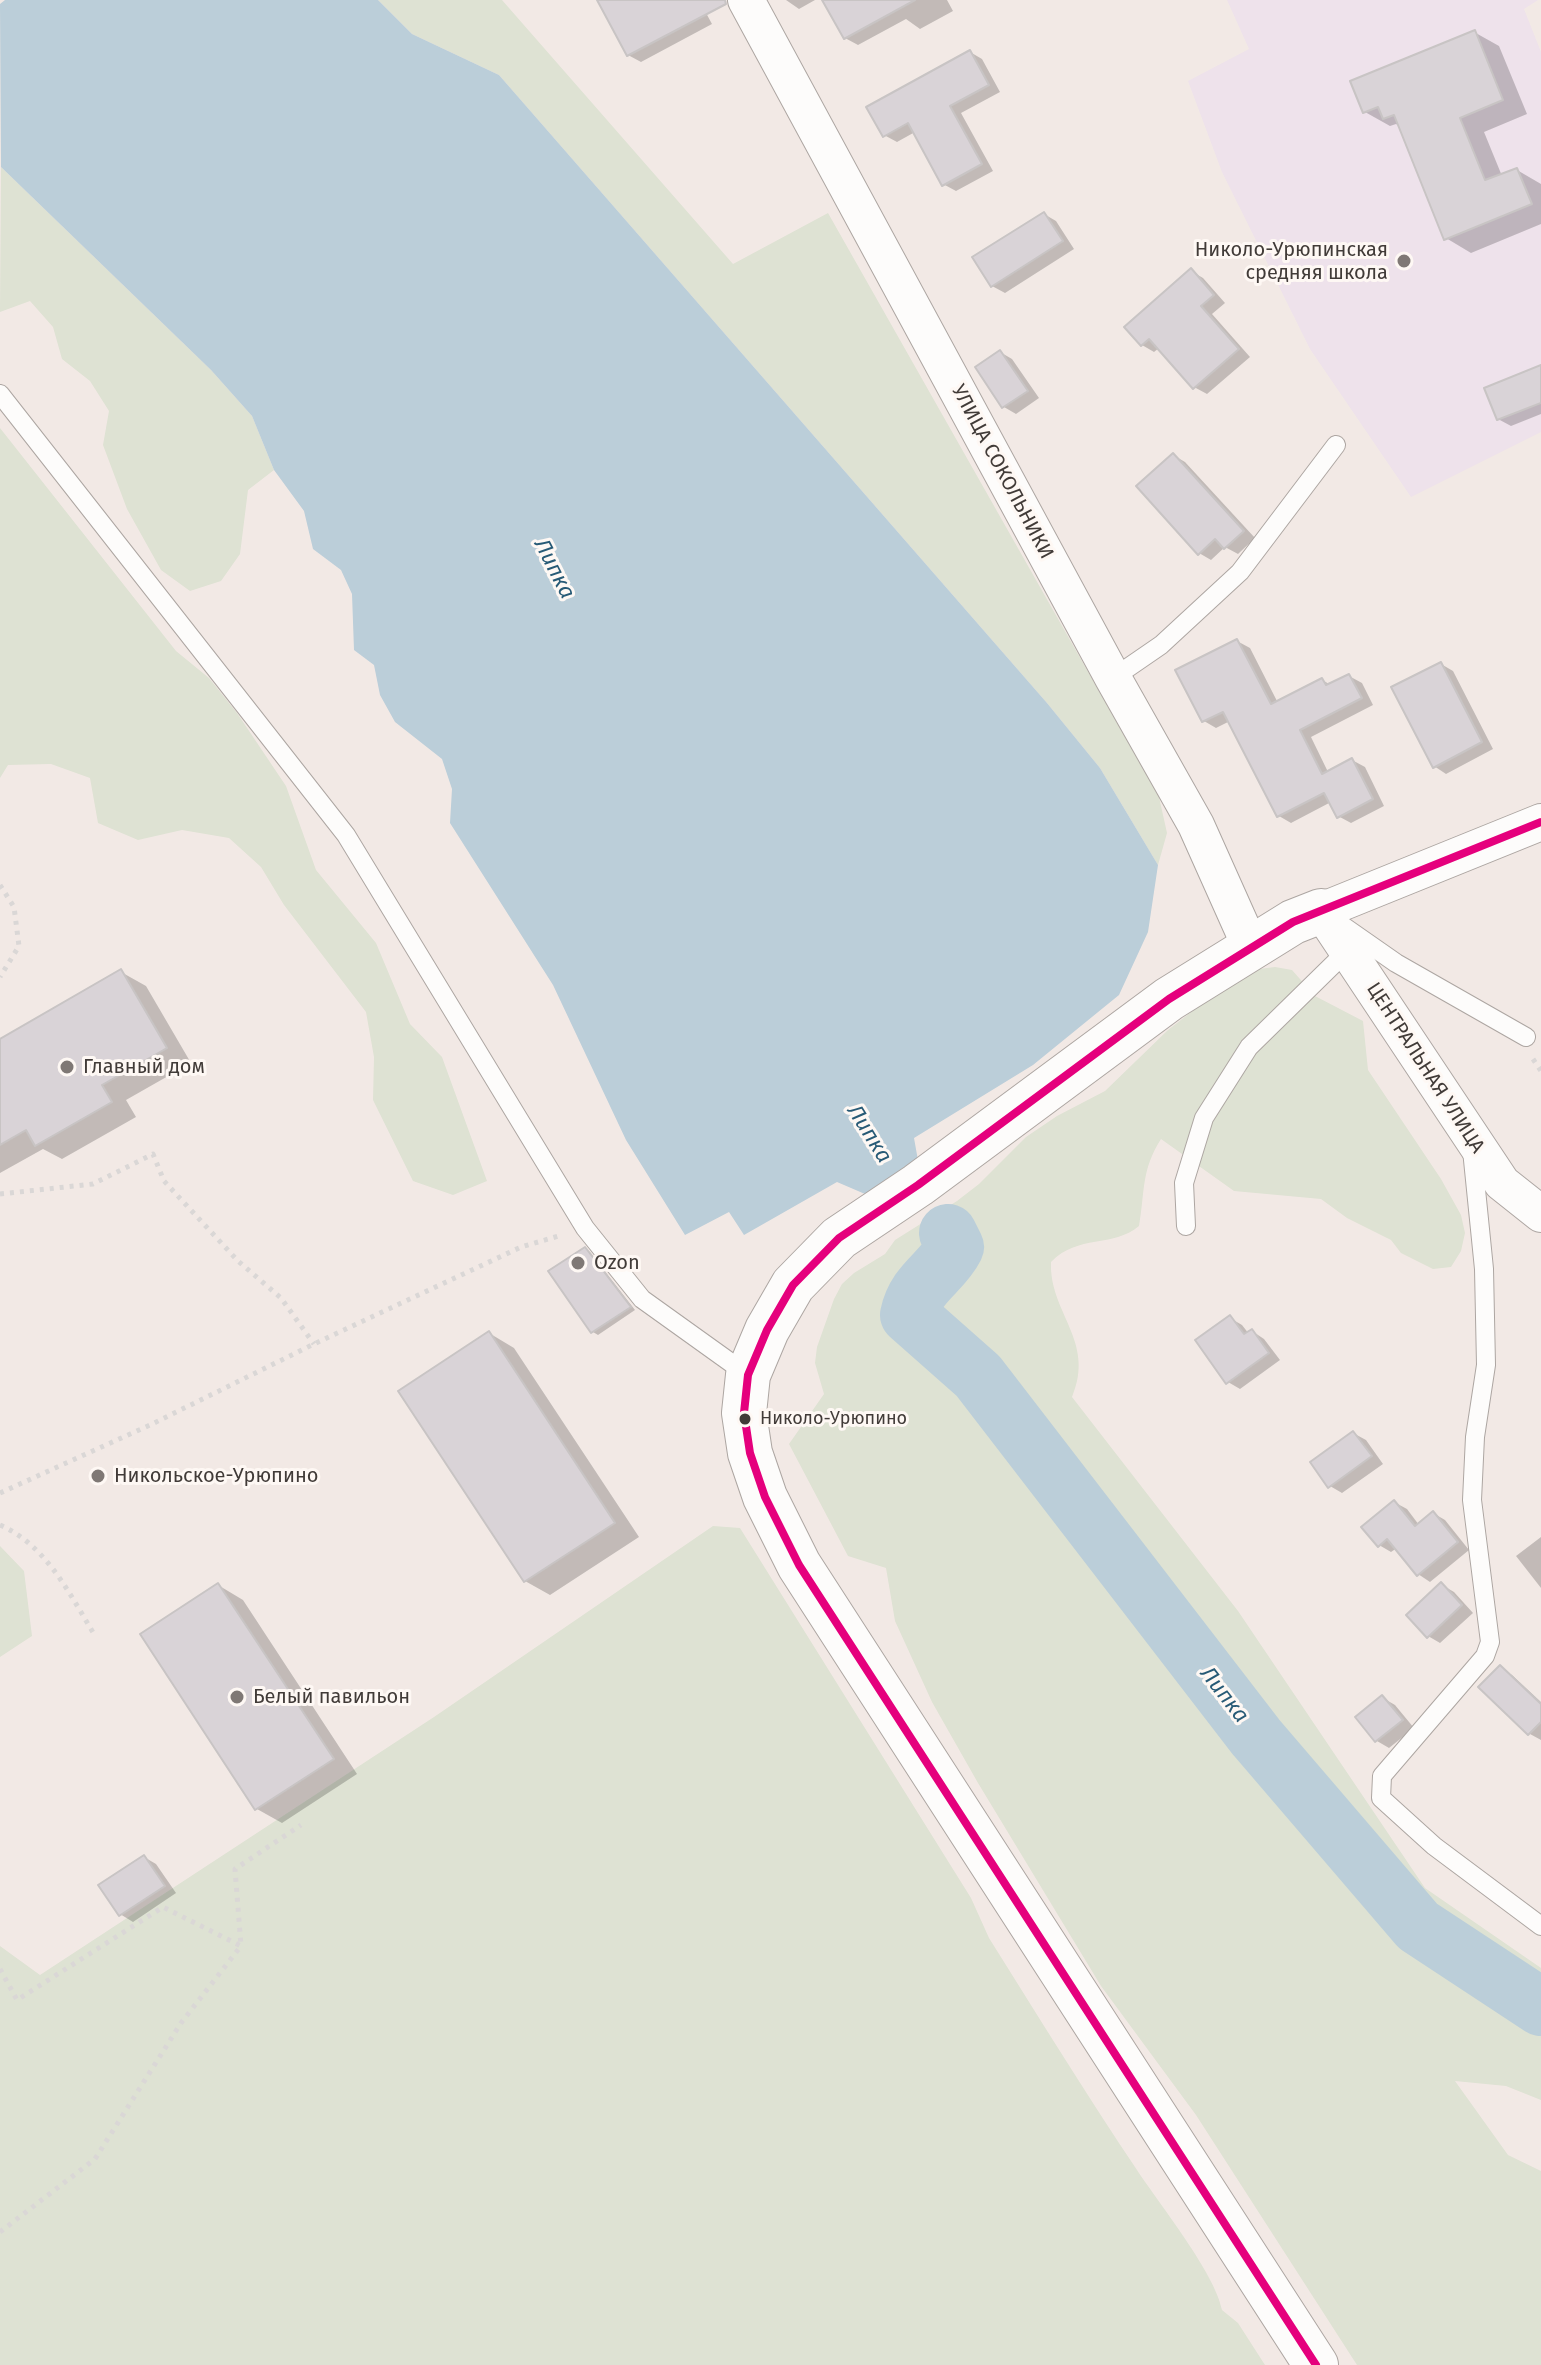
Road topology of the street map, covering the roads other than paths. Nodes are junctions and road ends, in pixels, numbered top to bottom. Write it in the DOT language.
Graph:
graph roads {
  1 [pos="746,0"];
  2 [pos="0,394"];
  3 [pos="1336,445"];
  4 [pos="1113,678"];
  5 [pos="1541,822"];
  6 [pos="1321,911"];
  7 [pos="1251,948"];
  8 [pos="1347,951"];
  9 [pos="1526,1037"];
  10 [pos="1471,1139"];
  11 [pos="1541,1214"];
  12 [pos="1186,1226"];
  13 [pos="748,1375"];
  14 [pos="1541,1926"];
  15 [pos="1316,2365"];
  1 -- 4 [label="street, УЛИЦА СОКОЛЬНИКИ"];
  2 -- 13 [label="lane"];
  3 -- 4 [label="lane"];
  4 -- 7 [label="street, УЛИЦА СОКОЛЬНИКИ"];
  5 -- 6 [label="street"];
  6 -- 7 [label="street"];
  6 -- 8 [label="street, ЦЕНТРАЛЬНАЯ УЛИЦА"];
  6 -- 9 [label="lane"];
  7 -- 13 [label="street"];
  8 -- 10 [label="street, ЦЕНТРАЛЬНАЯ УЛИЦА"];
  8 -- 12 [label="lane"];
  10 -- 11 [label="street, ЦЕНТРАЛЬНАЯ УЛИЦА"];
  10 -- 14 [label="lane"];
  13 -- 15 [label="street"];
}
